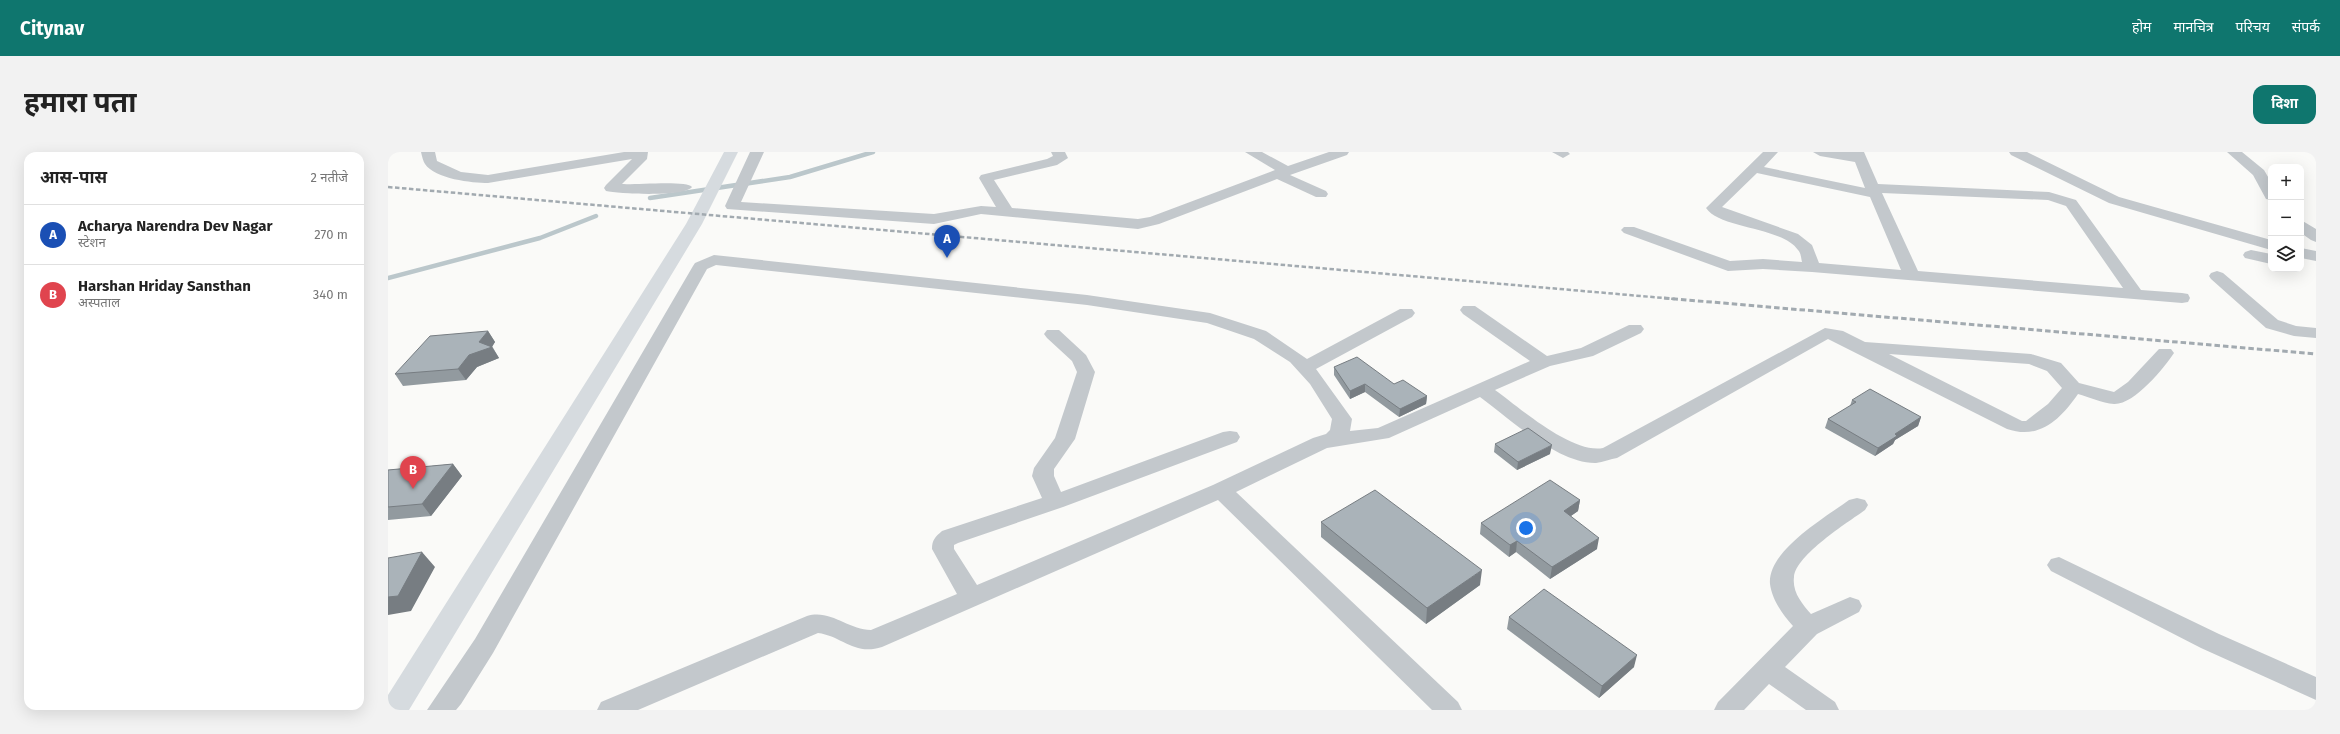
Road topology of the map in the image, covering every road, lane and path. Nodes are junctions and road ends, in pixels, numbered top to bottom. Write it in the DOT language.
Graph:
graph roads {
  1 [pos="428,152"];
  2 [pos="731,152"];
  3 [pos="757,152"];
  4 [pos="1058,152"];
  5 [pos="1252,152"];
  6 [pos="1342,152"];
  7 [pos="1771,152"];
  8 [pos="1820,152"];
  9 [pos="2016,152"];
  10 [pos="2233,152"];
  11 [pos="1858,156"];
  12 [pos="1753,168"];
  13 [pos="1282,172"];
  14 [pos="685,187"];
  15 [pos="2268,190"];
  16 [pos="1874,191"];
  17 [pos="1321,194"];
  18 [pos="1007,213"];
  19 [pos="2304,227"];
  20 [pos="1629,230"];
  21 [pos="2316,237"];
  22 [pos="2268,244"];
  23 [pos="2304,253"];
  24 [pos="2251,255"];
  25 [pos="2316,256"];
  26 [pos="2268,258"];
  27 [pos="1812,267"];
  28 [pos="2304,268"];
  29 [pos="2316,270"];
  30 [pos="1912,275"];
  31 [pos="2217,276"];
  32 [pos="2136,294"];
  33 [pos="2182,298"];
  34 [pos="1469,310"];
  35 [pos="1406,313"];
  36 [pos="1635,329"];
  37 [pos="2316,333"];
  38 [pos="1053,334"];
  39 [pos="1859,346"];
  40 [pos="2166,353"];
  41 [pos="1544,362"];
  42 [pos="1306,367"];
  43 [pos="2072,387"];
  44 [pos="1481,389"];
  45 [pos="1230,437"];
  46 [pos="1333,439"];
  47 [pos="1220,490"];
  48 [pos="1055,502"];
  49 [pos="1857,505"];
  50 [pos="2059,565"];
  51 [pos="971,596"];
  52 [pos="1850,606"];
  53 [pos="1808,627"];
  54 [pos="1768,669"];
  55 [pos="2316,689"];
  56 [pos="394,710"];
  57 [pos="440,710"];
  58 [pos="610,710"];
  59 [pos="1450,710"];
  60 [pos="1727,710"];
  61 [pos="1826,710"];
  1 -- 14 [label="street"];
  2 -- 56 [label="main road"];
  3 -- 18 [label="street"];
  4 -- 18 [label="street"];
  5 -- 13 [label="street"];
  6 -- 13 [label="street"];
  7 -- 12 [label="street"];
  8 -- 11 [label="street"];
  9 -- 22 [label="street"];
  10 -- 15 [label="street"];
  11 -- 16 [label="street"];
  12 -- 16 [label="street"];
  12 -- 27 [label="street"];
  13 -- 17 [label="street"];
  13 -- 18 [label="street"];
  16 -- 30 [label="street"];
  16 -- 32 [label="street"];
  19 -- 21 [label="street"];
  20 -- 27 [label="street"];
  23 -- 25 [label="street"];
  24 -- 26 [label="street"];
  27 -- 30 [label="street"];
  28 -- 29 [label="street"];
  30 -- 32 [label="street"];
  31 -- 37 [label="street"];
  32 -- 33 [label="street"];
  34 -- 41 [label="street"];
  35 -- 42 [label="street"];
  36 -- 41 [label="street"];
  38 -- 48 [label="street"];
  39 -- 43 [label="street"];
  39 -- 43 [label="street"];
  39 -- 44 [label="street"];
  40 -- 43 [label="street"];
  41 -- 44 [label="street"];
  42 -- 46 [label="street"];
  42 -- 57 [label="street"];
  44 -- 46 [label="street"];
  45 -- 48 [label="street"];
  46 -- 47 [label="street"];
  47 -- 51 [label="street"];
  47 -- 59 [label="street"];
  48 -- 51 [label="street"];
  49 -- 53 [label="street"];
  50 -- 55 [label="street"];
  51 -- 58 [label="street"];
  52 -- 53 [label="street"];
  53 -- 54 [label="street"];
  54 -- 60 [label="street"];
  54 -- 61 [label="street"];
}
